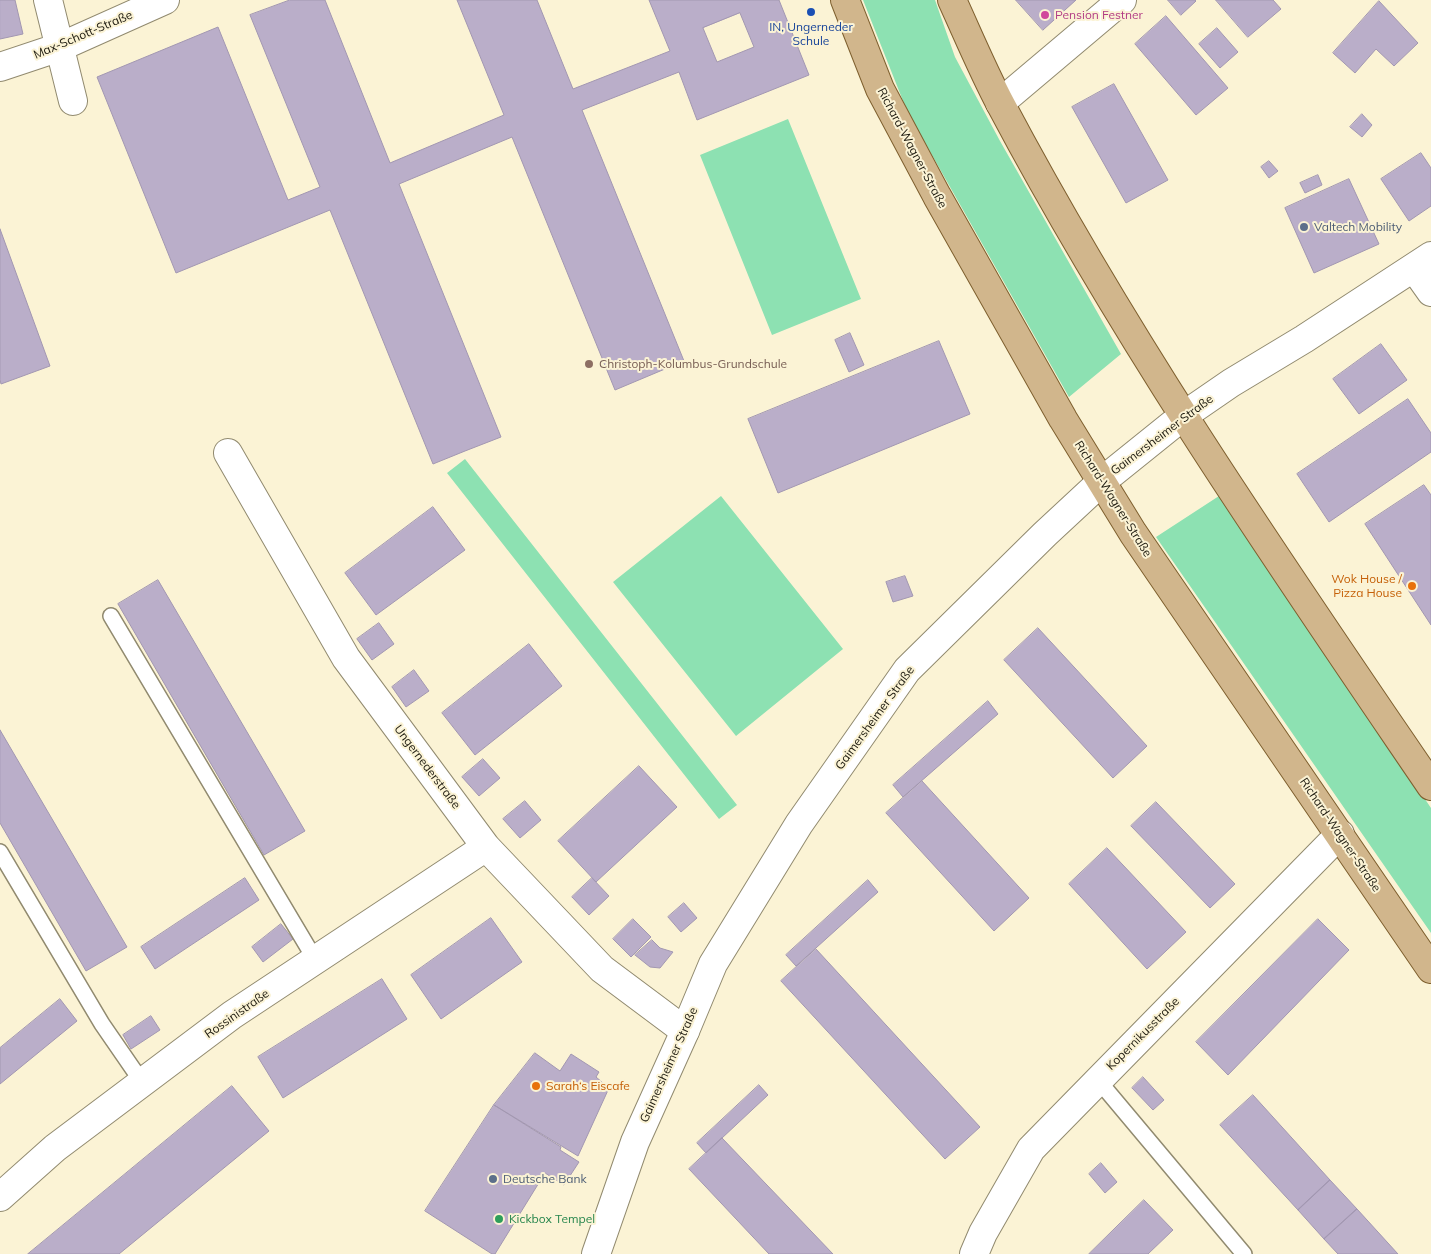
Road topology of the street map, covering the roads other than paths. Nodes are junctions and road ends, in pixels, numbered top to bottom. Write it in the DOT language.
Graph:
graph roads {
  1 [pos="48,0"];
  2 [pos="166,0"];
  3 [pos="845,0"];
  4 [pos="952,0"];
  5 [pos="1122,0"];
  6 [pos="60,47"];
  7 [pos="0,67"];
  8 [pos="73,101"];
  9 [pos="1000,103"];
  10 [pos="1423,262"];
  11 [pos="1431,292"];
  12 [pos="1183,416"];
  13 [pos="228,453"];
  14 [pos="1101,482"];
  15 [pos="111,616"];
  16 [pos="1431,786"];
  17 [pos="1340,834"];
  18 [pos="486,847"];
  19 [pos="0,852"];
  20 [pos="316,960"];
  21 [pos="1431,969"];
  22 [pos="685,1031"];
  23 [pos="1098,1080"];
  24 [pos="142,1082"];
  25 [pos="0,1197"];
  26 [pos="596,1254"];
  27 [pos="974,1254"];
  28 [pos="1244,1254"];
  1 -- 6 [label="street"];
  2 -- 6 [label="street, Max-Schott-Straße"];
  3 -- 14 [label="main road, Richard-Wagner-Straße"];
  4 -- 9 [label="main road"];
  5 -- 9 [label="street"];
  6 -- 7 [label="street, Max-Schott-Straße"];
  6 -- 8 [label="street"];
  9 -- 12 [label="main road"];
  10 -- 11 [label="street"];
  10 -- 12 [label="street, Gaimersheimer Straße"];
  12 -- 14 [label="street, Gaimersheimer Straße"];
  12 -- 16 [label="main road"];
  13 -- 18 [label="street, Ungernederstraße"];
  14 -- 17 [label="main road, Richard-Wagner-Straße"];
  14 -- 22 [label="street, Gaimersheimer Straße"];
  15 -- 20 [label="lane"];
  17 -- 21 [label="main road, Richard-Wagner-Straße"];
  17 -- 23 [label="street, Kopernikusstraße"];
  18 -- 20 [label="street, Rossinistraße"];
  18 -- 22 [label="street, Ungernederstraße"];
  19 -- 24 [label="lane"];
  20 -- 24 [label="street, Rossinistraße"];
  22 -- 26 [label="street, Gaimersheimer Straße"];
  23 -- 27 [label="street, Kopernikusstraße"];
  23 -- 28 [label="lane"];
  24 -- 25 [label="street, Rossinistraße"];
}
